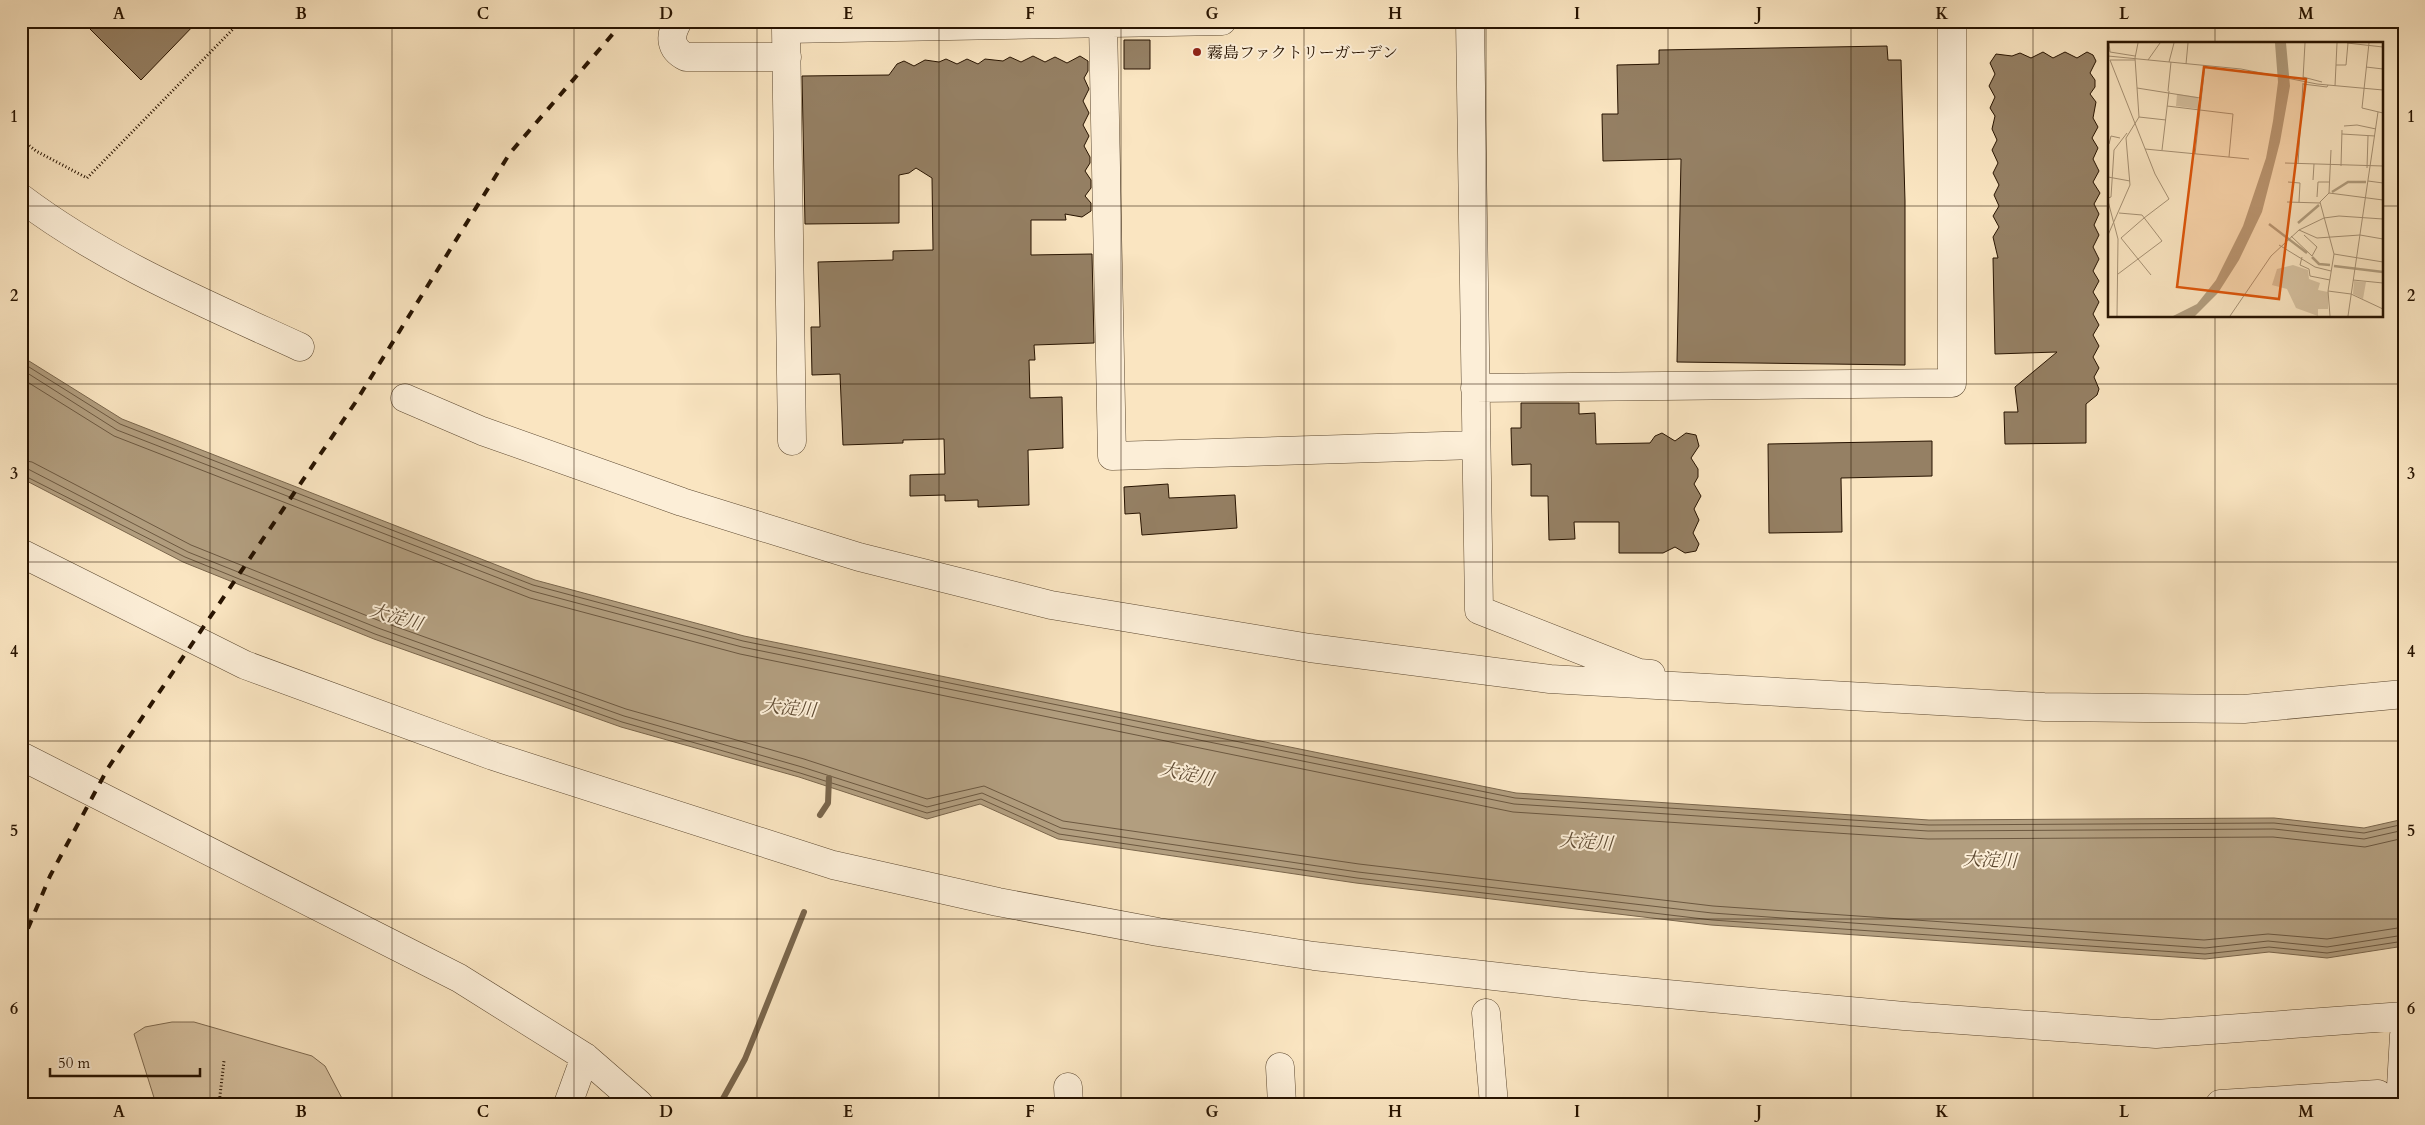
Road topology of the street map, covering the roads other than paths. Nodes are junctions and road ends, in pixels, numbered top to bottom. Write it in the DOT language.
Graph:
graph roads {
  1 [pos="678,21"];
  2 [pos="1222,21"];
  3 [pos="1470,21"];
  4 [pos="1952,21"];
  5 [pos="1103,23"];
  6 [pos="786,57"];
  7 [pos="21,198"];
  8 [pos="300,347"];
  9 [pos="1475,388"];
  10 [pos="405,398"];
  11 [pos="792,441"];
  12 [pos="1476,445"];
  13 [pos="21,553"];
  14 [pos="2404,694"];
  15 [pos="2044,707"];
  16 [pos="21,756"];
  17 [pos="1486,1013"];
  18 [pos="2404,1016"];
  19 [pos="2404,1035"];
  20 [pos="585,1057"];
  21 [pos="1280,1067"];
  22 [pos="2376,1099"];
  23 [pos="568,1104"];
  24 [pos="639,1104"];
  25 [pos="1282,1104"];
  26 [pos="1494,1104"];
  27 [pos="2220,1104"];
  1 -- 6 [label="street"];
  2 -- 5 [label="street"];
  3 -- 9 [label="street"];
  4 -- 9 [label="street"];
  5 -- 6 [label="street"];
  5 -- 12 [label="street"];
  6 -- 11 [label="street"];
  7 -- 8 [label="street"];
  9 -- 12 [label="street"];
  10 -- 15 [label="street"];
  12 -- 15 [label="street"];
  13 -- 18 [label="street"];
  14 -- 15 [label="street"];
  16 -- 20 [label="street"];
  17 -- 26 [label="street"];
  19 -- 22 [label="street"];
  20 -- 23 [label="street"];
  20 -- 24 [label="street"];
  21 -- 25 [label="street"];
  22 -- 27 [label="street"];
}
